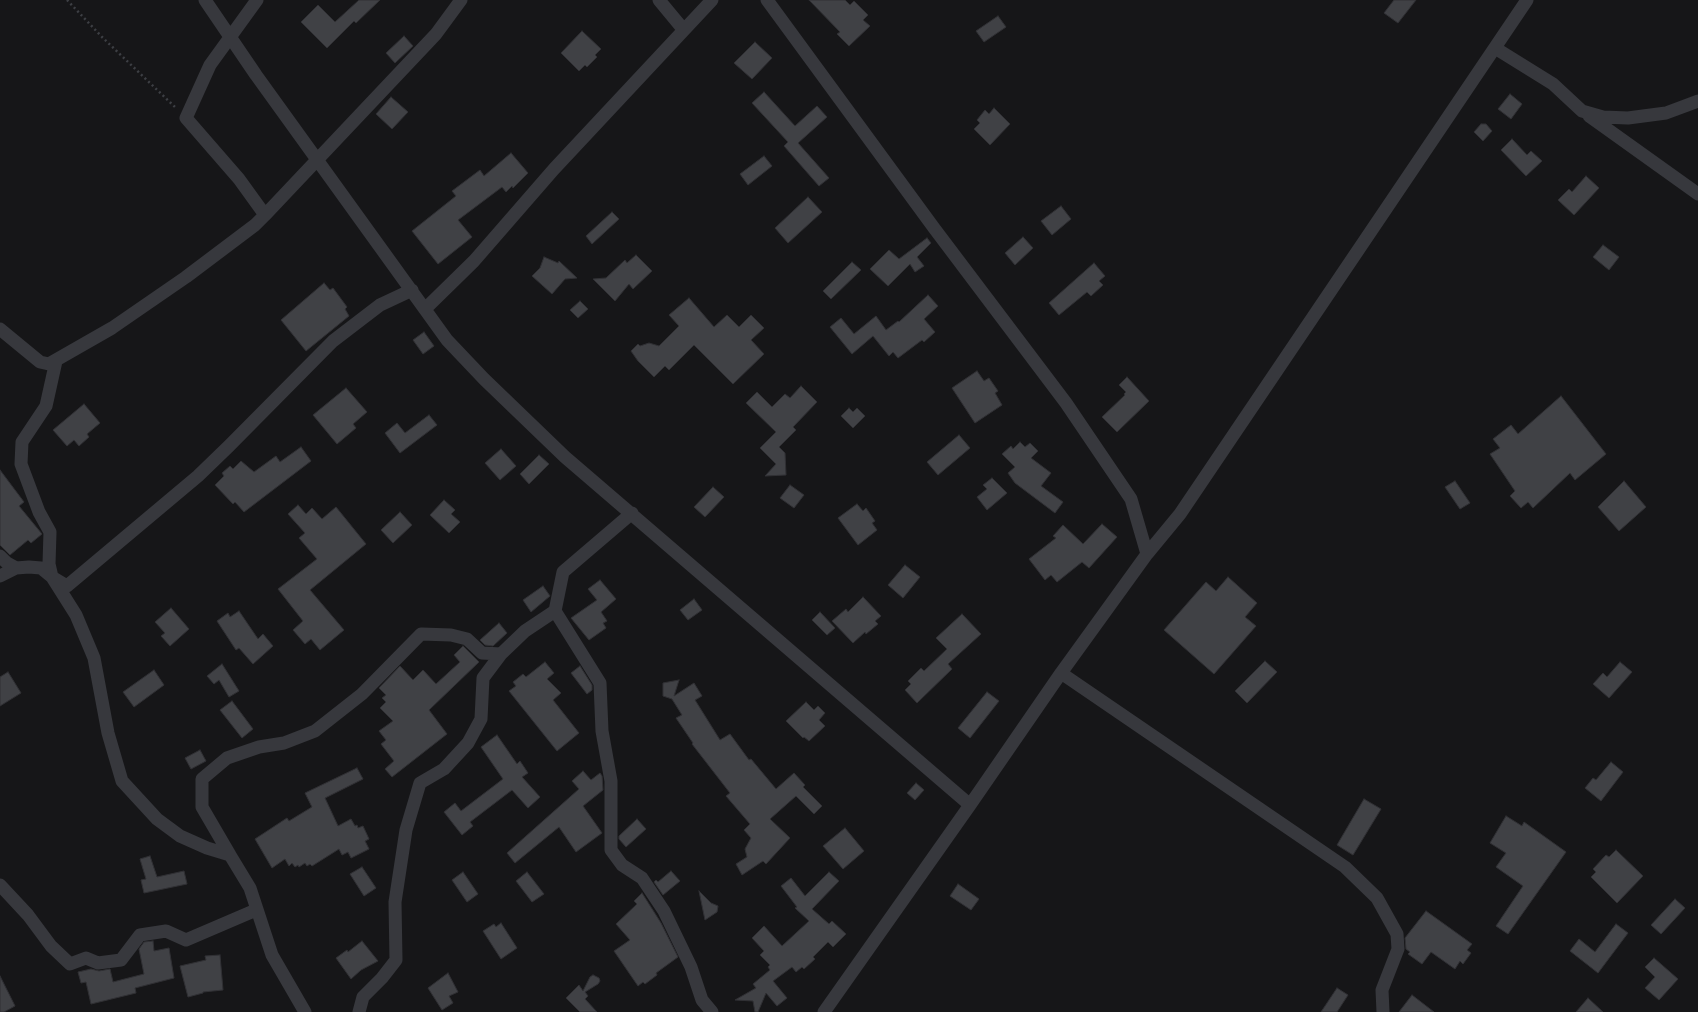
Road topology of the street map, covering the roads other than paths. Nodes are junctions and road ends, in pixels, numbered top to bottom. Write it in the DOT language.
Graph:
graph roads {
  1 [pos="205,0"];
  2 [pos="257,0"];
  3 [pos="461,0"];
  4 [pos="659,0"];
  5 [pos="712,0"];
  6 [pos="767,0"];
  7 [pos="1527,0"];
  8 [pos="683,29"];
  9 [pos="231,38"];
  10 [pos="1495,48"];
  11 [pos="1698,101"];
  12 [pos="1582,112"];
  13 [pos="319,160"];
  14 [pos="1698,194"];
  15 [pos="266,215"];
  16 [pos="412,290"];
  17 [pos="426,309"];
  18 [pos="0,329"];
  19 [pos="56,361"];
  20 [pos="632,513"];
  21 [pos="1147,554"];
  22 [pos="0,556"];
  23 [pos="16,568"];
  24 [pos="0,576"];
  25 [pos="52,577"];
  26 [pos="555,610"];
  27 [pos="501,654"];
  28 [pos="1061,672"];
  29 [pos="970,805"];
  30 [pos="230,855"];
  31 [pos="0,885"];
  32 [pos="256,910"];
  33 [pos="305,1012"];
  34 [pos="359,1012"];
  35 [pos="712,1012"];
  36 [pos="824,1012"];
  37 [pos="1383,1012"];
  1 -- 9 [label="street"];
  2 -- 9 [label="street"];
  3 -- 13 [label="street"];
  4 -- 8 [label="street"];
  5 -- 8 [label="street"];
  6 -- 21 [label="street"];
  7 -- 10 [label="street"];
  8 -- 17 [label="street"];
  9 -- 13 [label="street"];
  9 -- 15 [label="street"];
  10 -- 12 [label="street"];
  10 -- 21 [label="street"];
  11 -- 12 [label="street"];
  12 -- 14 [label="street"];
  13 -- 15 [label="street"];
  13 -- 16 [label="street"];
  15 -- 19 [label="street"];
  16 -- 17 [label="street"];
  16 -- 25 [label="street"];
  17 -- 20 [label="street"];
  18 -- 19 [label="street"];
  19 -- 25 [label="street"];
  20 -- 26 [label="street"];
  20 -- 29 [label="street"];
  21 -- 28 [label="street"];
  22 -- 23 [label="street"];
  23 -- 24 [label="street"];
  23 -- 25 [label="street"];
  25 -- 30 [label="street"];
  26 -- 27 [label="street"];
  26 -- 35 [label="street"];
  27 -- 30 [label="street"];
  27 -- 34 [label="street"];
  28 -- 29 [label="street"];
  28 -- 37 [label="street"];
  29 -- 36 [label="street"];
  30 -- 32 [label="street"];
  31 -- 32 [label="street"];
  32 -- 33 [label="street"];
}
